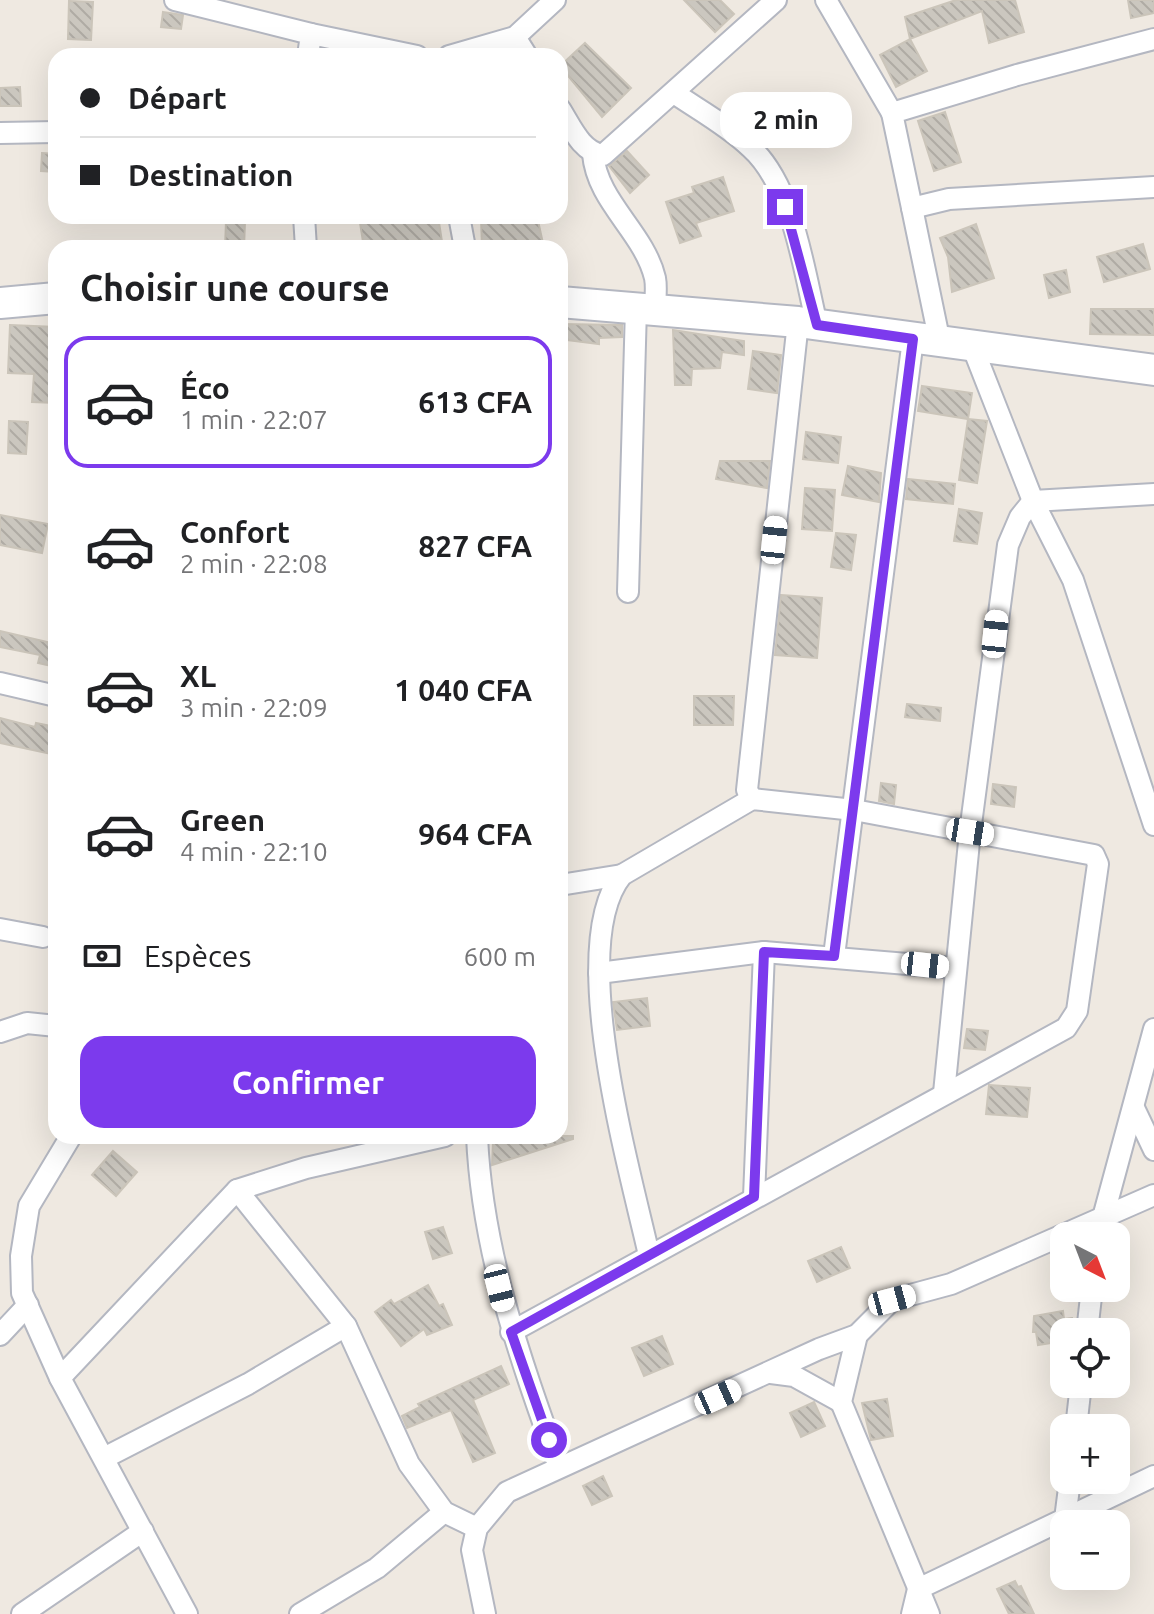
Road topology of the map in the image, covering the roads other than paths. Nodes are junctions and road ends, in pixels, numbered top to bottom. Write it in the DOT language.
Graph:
graph roads {
  1 [pos="175,0"];
  2 [pos="555,0"];
  3 [pos="776,0"];
  4 [pos="826,0"];
  5 [pos="311,34"];
  6 [pos="515,37"];
  7 [pos="1154,39"];
  8 [pos="309,48"];
  9 [pos="378,48"];
  10 [pos="477,48"];
  11 [pos="522,48"];
  12 [pos="674,93"];
  13 [pos="892,113"];
  14 [pos="568,122"];
  15 [pos="48,132"];
  16 [pos="0,133"];
  17 [pos="593,154"];
  18 [pos="1154,187"];
  19 [pos="912,208"];
  20 [pos="0,289"];
  21 [pos="48,291"];
  22 [pos="48,299"];
  23 [pos="0,303"];
  24 [pos="568,303"];
  25 [pos="645,309"];
  26 [pos="807,323"];
  27 [pos="926,341"];
  28 [pos="973,348"];
  29 [pos="1154,370"];
  30 [pos="1154,494"];
  31 [pos="1033,501"];
  32 [pos="628,592"];
  33 [pos="0,683"];
  34 [pos="48,694"];
  35 [pos="752,799"];
  36 [pos="854,810"];
  37 [pos="1154,825"];
  38 [pos="970,832"];
  39 [pos="622,875"];
  40 [pos="568,884"];
  41 [pos="0,929"];
  42 [pos="43,937"];
  43 [pos="764,952"];
  44 [pos="834,956"];
  45 [pos="955,968"];
  46 [pos="599,973"];
  47 [pos="48,1025"];
  48 [pos="1154,1029"];
  49 [pos="0,1032"];
  50 [pos="944,1093"];
  51 [pos="1134,1108"];
  52 [pos="66,1144"];
  53 [pos="410,1144"];
  54 [pos="477,1144"];
  55 [pos="1154,1150"];
  56 [pos="237,1190"];
  57 [pos="1154,1195"];
  58 [pos="754,1197"];
  59 [pos="1101,1222"];
  60 [pos="1109,1222"];
  61 [pos="1050,1247"];
  62 [pos="649,1255"];
  63 [pos="28,1305"];
  64 [pos="346,1326"];
  65 [pos="511,1332"];
  66 [pos="0,1335"];
  67 [pos="857,1335"];
  68 [pos="771,1373"];
  69 [pos="60,1378"];
  70 [pos="841,1402"];
  71 [pos="104,1458"];
  72 [pos="559,1467"];
  73 [pos="1154,1476"];
  74 [pos="1084,1510"];
  75 [pos="444,1512"];
  76 [pos="1050,1526"];
  77 [pos="477,1528"];
  78 [pos="143,1531"];
  79 [pos="918,1589"];
  80 [pos="22,1614"];
  81 [pos="187,1614"];
  82 [pos="300,1614"];
  83 [pos="485,1614"];
  84 [pos="912,1614"];
  85 [pos="929,1614"];
  1 -- 5 [label="street"];
  2 -- 6 [label="street"];
  3 -- 12 [label="street"];
  4 -- 13 [label="street"];
  5 -- 8 [label="street"];
  5 -- 9 [label="street"];
  6 -- 10 [label="street"];
  6 -- 11 [label="street"];
  7 -- 13 [label="street"];
  12 -- 17 [label="street"];
  12 -- 26 [label="street"];
  13 -- 19 [label="street"];
  14 -- 17 [label="street"];
  15 -- 16 [label="street"];
  17 -- 25 [label="street"];
  18 -- 19 [label="street"];
  19 -- 27 [label="street"];
  20 -- 21 [label="street"];
  22 -- 23 [label="street"];
  24 -- 25 [label="street"];
  25 -- 26 [label="street"];
  25 -- 32 [label="street"];
  26 -- 27 [label="street"];
  26 -- 35 [label="street"];
  27 -- 28 [label="street"];
  27 -- 36 [label="street"];
  28 -- 29 [label="street"];
  28 -- 31 [label="street"];
  30 -- 31 [label="street"];
  31 -- 37 [label="street"];
  31 -- 38 [label="street"];
  33 -- 34 [label="street"];
  35 -- 36 [label="street"];
  35 -- 39 [label="street"];
  36 -- 38 [label="street"];
  36 -- 44 [label="street"];
  38 -- 45 [label="street"];
  38 -- 50 [label="street"];
  39 -- 40 [label="street"];
  39 -- 46 [label="street"];
  41 -- 42 [label="street"];
  43 -- 44 [label="street"];
  43 -- 46 [label="street"];
  43 -- 58 [label="street"];
  44 -- 45 [label="street"];
  45 -- 50 [label="street"];
  46 -- 62 [label="street"];
  47 -- 49 [label="street"];
  48 -- 51 [label="street"];
  50 -- 58 [label="street"];
  51 -- 55 [label="street"];
  51 -- 59 [label="street"];
  52 -- 63 [label="street"];
  53 -- 56 [label="street"];
  54 -- 65 [label="street"];
  56 -- 64 [label="street"];
  56 -- 69 [label="street"];
  57 -- 60 [label="street"];
  58 -- 62 [label="street"];
  61 -- 67 [label="street"];
  62 -- 65 [label="street"];
  63 -- 66 [label="street"];
  63 -- 69 [label="street"];
  64 -- 71 [label="street"];
  64 -- 75 [label="street"];
  65 -- 72 [label="street"];
  67 -- 68 [label="street"];
  67 -- 70 [label="street"];
  68 -- 70 [label="street"];
  68 -- 72 [label="street"];
  69 -- 71 [label="street"];
  70 -- 79 [label="street"];
  71 -- 78 [label="street"];
  72 -- 77 [label="street"];
  73 -- 74 [label="street"];
  75 -- 77 [label="street"];
  75 -- 82 [label="street"];
  76 -- 79 [label="street"];
  77 -- 83 [label="street"];
  78 -- 80 [label="street"];
  78 -- 81 [label="street"];
  79 -- 84 [label="street"];
  79 -- 85 [label="street"];
}
